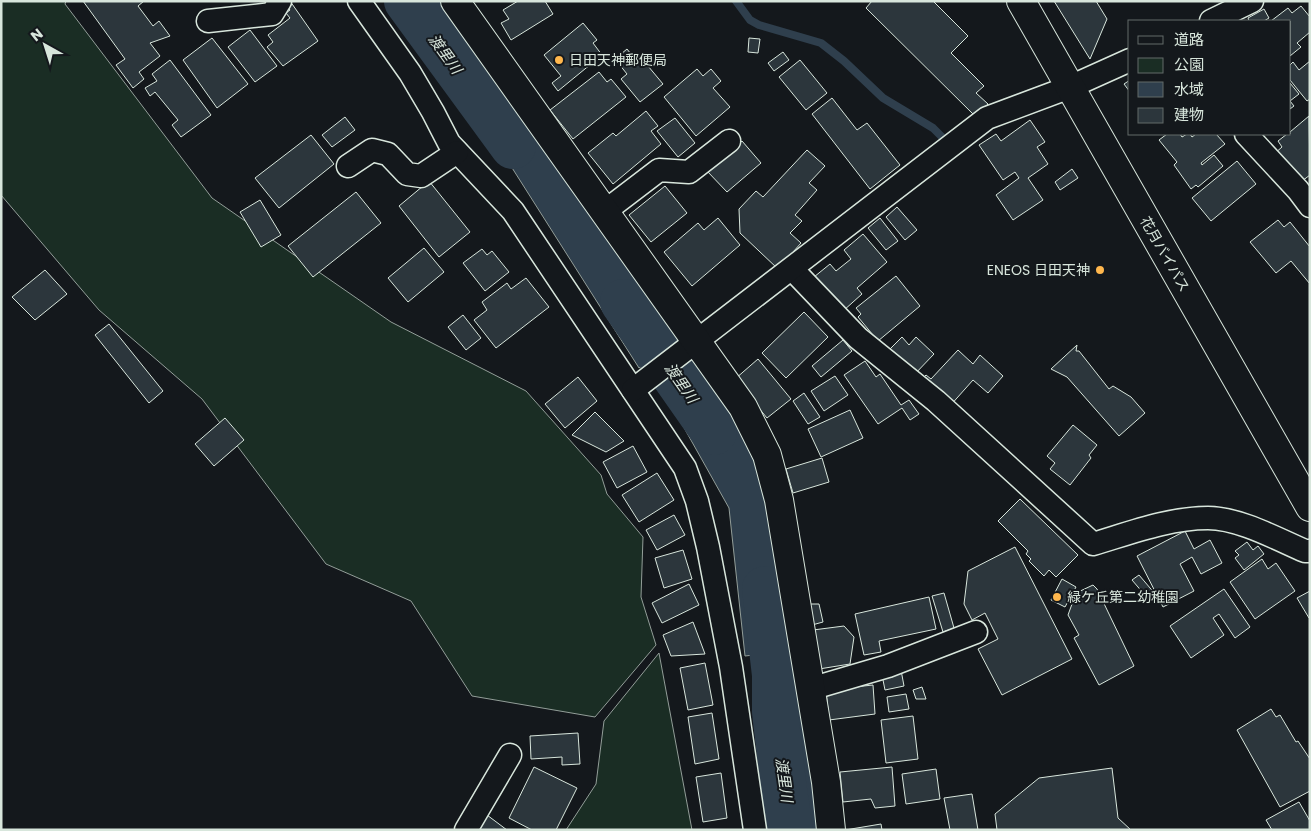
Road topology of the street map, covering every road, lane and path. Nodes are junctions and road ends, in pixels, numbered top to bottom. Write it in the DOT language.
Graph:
graph roads {
  1 [pos="280,1"];
  2 [pos="359,1"];
  3 [pos="455,1"];
  4 [pos="1021,1"];
  5 [pos="1252,1"];
  6 [pos="1213,20"];
  7 [pos="208,21"];
  8 [pos="1128,61"];
  9 [pos="1070,87"];
  10 [pos="1247,135"];
  11 [pos="729,141"];
  12 [pos="457,152"];
  13 [pos="348,166"];
  14 [pos="1310,206"];
  15 [pos="604,212"];
  16 [pos="792,269"];
  17 [pos="696,343"];
  18 [pos="634,390"];
  19 [pos="1310,507"];
  20 [pos="1310,551"];
  21 [pos="976,632"];
  22 [pos="810,689"];
  23 [pos="510,755"];
  24 [pos="466,830"];
  25 [pos="755,830"];
  26 [pos="831,830"];
  1 -- 7 [label="street"];
  2 -- 12 [label="street"];
  3 -- 15 [label="main road"];
  4 -- 9 [label="main road, 花月バイパス"];
  5 -- 6 [label="street"];
  8 -- 9 [label="street"];
  9 -- 16 [label="street"];
  9 -- 19 [label="main road, 花月バイパス"];
  10 -- 14 [label="street"];
  11 -- 15 [label="street"];
  12 -- 13 [label="street"];
  12 -- 18 [label="street"];
  15 -- 17 [label="main road"];
  16 -- 17 [label="street"];
  16 -- 20 [label="street"];
  17 -- 18 [label="street"];
  17 -- 22 [label="main road"];
  18 -- 25 [label="street"];
  21 -- 22 [label="street"];
  22 -- 26 [label="main road"];
  23 -- 24 [label="street"];
}
